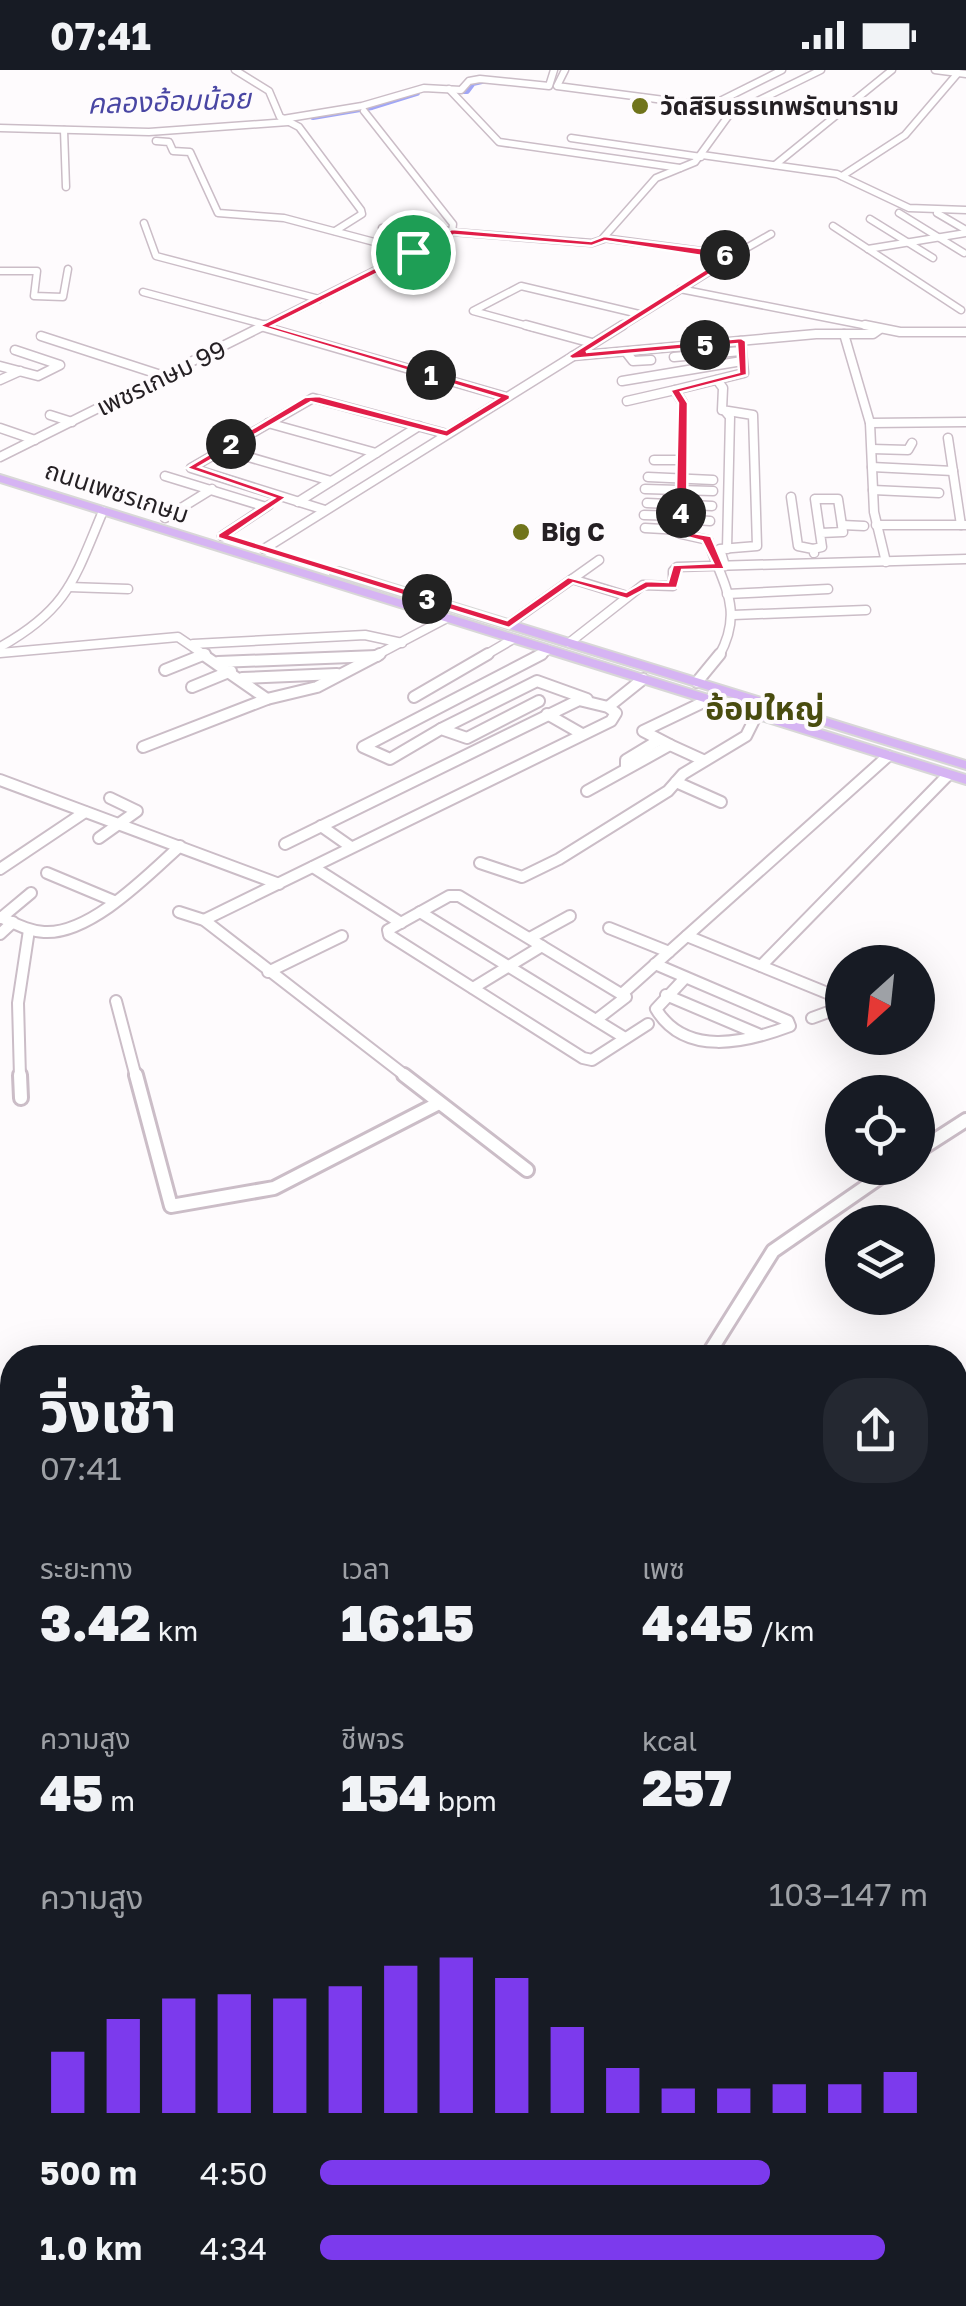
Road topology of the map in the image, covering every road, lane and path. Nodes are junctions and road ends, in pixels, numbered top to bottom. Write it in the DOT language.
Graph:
graph roads {
  1 [pos="235,70"];
  2 [pos="554,70"];
  3 [pos="566,70"];
  4 [pos="782,70"];
  5 [pos="820,70"];
  6 [pos="892,70"];
  7 [pos="935,70"];
  8 [pos="963,72"];
  9 [pos="450,90"];
  10 [pos="727,99"];
  11 [pos="838,99"];
  12 [pos="855,101"];
  13 [pos="748,103"];
  14 [pos="364,111"];
  15 [pos="288,120"];
  16 [pos="0,128"];
  17 [pos="64,130"];
  18 [pos="570,138"];
  19 [pos="156,141"];
  20 [pos="670,144"];
  21 [pos="677,154"];
  22 [pos="702,156"];
  23 [pos="776,165"];
  24 [pos="684,169"];
  25 [pos="842,176"];
  26 [pos="66,187"];
  27 [pos="966,210"];
  28 [pos="899,213"];
  29 [pos="937,213"];
  30 [pos="870,219"];
  31 [pos="144,223"];
  32 [pos="832,226"];
  33 [pos="334,231"];
  34 [pos="453,231"];
  35 [pos="966,232"];
  36 [pos="771,234"];
  37 [pos="938,237"];
  38 [pos="604,239"];
  39 [pos="434,242"];
  40 [pos="908,242"];
  41 [pos="868,249"];
  42 [pos="413,252"];
  43 [pos="964,253"];
  44 [pos="729,258"];
  45 [pos="934,258"];
  46 [pos="68,269"];
  47 [pos="0,271"];
  48 [pos="680,289"];
  49 [pos="142,292"];
  50 [pos="319,299"];
  51 [pos="640,314"];
  52 [pos="965,314"];
  53 [pos="265,326"];
  54 [pos="880,329"];
  55 [pos="966,332"];
  56 [pos="844,334"];
  57 [pos="41,336"];
  58 [pos="592,344"];
  59 [pos="741,346"];
  60 [pos="15,350"];
  61 [pos="626,352"];
  62 [pos="572,356"];
  63 [pos="674,357"];
  64 [pos="651,360"];
  65 [pos="742,362"];
  66 [pos="0,366"];
  67 [pos="20,371"];
  68 [pos="164,376"];
  69 [pos="0,380"];
  70 [pos="717,380"];
  71 [pos="622,382"];
  72 [pos="675,390"];
  73 [pos="506,397"];
  74 [pos="627,401"];
  75 [pos="725,411"];
  76 [pos="50,415"];
  77 [pos="72,422"];
  78 [pos="966,422"];
  79 [pos="268,423"];
  80 [pos="870,423"];
  81 [pos="420,426"];
  82 [pos="0,428"];
  83 [pos="447,434"];
  84 [pos="948,438"];
  85 [pos="35,440"];
  86 [pos="912,443"];
  87 [pos="872,449"];
  88 [pos="221,450"];
  89 [pos="376,453"];
  90 [pos="0,457"];
  91 [pos="654,460"];
  92 [pos="682,460"];
  93 [pos="0,466"];
  94 [pos="872,467"];
  95 [pos="953,471"];
  96 [pos="682,475"];
  97 [pos="165,476"];
  98 [pos="713,476"];
  99 [pos="648,477"];
  100 [pos="0,478"];
  101 [pos="227,480"];
  102 [pos="331,481"];
  103 [pos="645,489"];
  104 [pos="210,490"];
  105 [pos="682,490"];
  106 [pos="873,490"];
  107 [pos="714,492"];
  108 [pos="939,493"];
  109 [pos="282,497"];
  110 [pos="791,497"];
  111 [pos="298,502"];
  112 [pos="647,504"];
  113 [pos="680,504"];
  114 [pos="712,506"];
  115 [pos="266,507"];
  116 [pos="103,510"];
  117 [pos="324,510"];
  118 [pos="644,515"];
  119 [pos="164,518"];
  120 [pos="710,520"];
  121 [pos="681,522"];
  122 [pos="842,525"];
  123 [pos="876,525"];
  124 [pos="964,525"];
  125 [pos="864,526"];
  126 [pos="645,528"];
  127 [pos="822,533"];
  128 [pos="222,536"];
  129 [pos="727,548"];
  130 [pos="264,549"];
  131 [pos="813,549"];
  132 [pos="599,560"];
  133 [pos="966,560"];
  134 [pos="815,562"];
  135 [pos="886,562"];
  136 [pos="723,566"];
  137 [pos="572,579"];
  138 [pos="70,587"];
  139 [pos="128,590"];
  140 [pos="828,590"];
  141 [pos="727,594"];
  142 [pos="627,596"];
  143 [pos="866,610"];
  144 [pos="733,616"];
  145 [pos="447,618"];
  146 [pos="509,624"];
  147 [pos="513,639"];
  148 [pos="569,642"];
  149 [pos="402,643"];
  150 [pos="192,644"];
  151 [pos="0,650"];
  152 [pos="548,650"];
  153 [pos="206,654"];
  154 [pos="377,656"];
  155 [pos="218,662"];
  156 [pos="165,670"];
  157 [pos="231,671"];
  158 [pos="344,674"];
  159 [pos="242,678"];
  160 [pos="643,679"];
  161 [pos="697,682"];
  162 [pos="192,688"];
  163 [pos="414,697"];
  164 [pos="268,699"];
  165 [pos="587,700"];
  166 [pos="710,700"];
  167 [pos="608,707"];
  168 [pos="757,714"];
  169 [pos="550,716"];
  170 [pos="441,730"];
  171 [pos="582,734"];
  172 [pos="659,740"];
  173 [pos="670,745"];
  174 [pos="144,747"];
  175 [pos="888,756"];
  176 [pos="703,760"];
  177 [pos="966,765"];
  178 [pos="626,766"];
  179 [pos="948,775"];
  180 [pos="0,780"];
  181 [pos="966,780"];
  182 [pos="676,782"];
  183 [pos="587,791"];
  184 [pos="110,798"];
  185 [pos="721,802"];
  186 [pos="85,812"];
  187 [pos="118,824"];
  188 [pos="321,826"];
  189 [pos="99,838"];
  190 [pos="286,844"];
  191 [pos="180,846"];
  192 [pos="352,846"];
  193 [pos="480,862"];
  194 [pos="313,867"];
  195 [pos="0,868"];
  196 [pos="47,873"];
  197 [pos="279,884"];
  198 [pos="31,893"];
  199 [pos="114,901"];
  200 [pos="180,912"];
  201 [pos="420,912"];
  202 [pos="570,916"];
  203 [pos="5,919"];
  204 [pos="204,920"];
  205 [pos="401,922"];
  206 [pos="609,928"];
  207 [pos="29,930"];
  208 [pos="0,934"];
  209 [pos="342,936"];
  210 [pos="686,936"];
  211 [pos="530,938"];
  212 [pos="542,946"];
  213 [pos="669,952"];
  214 [pos="655,964"];
  215 [pos="760,966"];
  216 [pos="509,967"];
  217 [pos="268,972"];
  218 [pos="685,978"];
  219 [pos="473,988"];
  220 [pos="825,992"];
  221 [pos="623,993"];
  222 [pos="666,995"];
  223 [pos="116,1002"];
  224 [pos="825,1013"];
  225 [pos="812,1018"];
  226 [pos="596,1020"];
  227 [pos="648,1024"];
  228 [pos="762,1036"];
  229 [pos="626,1038"];
  230 [pos="20,1098"];
  231 [pos="439,1103"];
  232 [pos="966,1120"];
  233 [pos="935,1141"];
  234 [pos="526,1170"];
  235 [pos="869,1185"];
  236 [pos="714,1345"];
  1 -- 15 [label="street"];
  2 -- 9 [label="street"];
  3 -- 10 [label="street"];
  4 -- 10 [label="street"];
  5 -- 13 [label="street"];
  6 -- 12 [label="street"];
  7 -- 8 [label="street"];
  8 -- 25 [label="street"];
  9 -- 15 [label="street"];
  9 -- 24 [label="street"];
  10 -- 13 [label="street"];
  11 -- 12 [label="street"];
  12 -- 23 [label="street"];
  13 -- 22 [label="street"];
  14 -- 34 [label="street"];
  15 -- 17 [label="street"];
  15 -- 33 [label="street"];
  16 -- 17 [label="street"];
  17 -- 26 [label="street"];
  18 -- 21 [label="street"];
  19 -- 33 [label="street"];
  20 -- 21 [label="street"];
  21 -- 22 [label="street"];
  22 -- 23 [label="street"];
  22 -- 24 [label="street"];
  23 -- 25 [label="street"];
  24 -- 38 [label="street"];
  25 -- 27 [label="street"];
  28 -- 37 [label="street"];
  29 -- 35 [label="street"];
  30 -- 40 [label="street"];
  31 -- 50 [label="street"];
  32 -- 41 [label="street"];
  33 -- 42 [label="street"];
  34 -- 38 [label="street"];
  34 -- 39 [label="street, เพชรเกษม 99"];
  34 -- 39 [label="street"];
  35 -- 37 [label="street"];
  36 -- 44 [label="street"];
  37 -- 40 [label="street"];
  37 -- 43 [label="street"];
  38 -- 44 [label="street"];
  39 -- 42 [label="street, เพชรเกษม 99"];
  40 -- 41 [label="street"];
  40 -- 45 [label="street"];
  41 -- 52 [label="street"];
  42 -- 50 [label="street, เพชรเกษม 99"];
  44 -- 48 [label="street"];
  46 -- 47 [label="street"];
  48 -- 51 [label="street"];
  48 -- 54 [label="street"];
  49 -- 53 [label="street"];
  50 -- 53 [label="street, เพชรเกษม 99"];
  51 -- 58 [label="street"];
  51 -- 58 [label="street"];
  53 -- 68 [label="street, เพชรเกษม 99"];
  53 -- 73 [label="street"];
  54 -- 55 [label="street"];
  54 -- 56 [label="street"];
  56 -- 59 [label="street"];
  56 -- 80 [label="street"];
  57 -- 68 [label="street"];
  58 -- 62 [label="street"];
  59 -- 61 [label="street"];
  59 -- 63 [label="street"];
  59 -- 65 [label="street"];
  60 -- 67 [label="street"];
  61 -- 62 [label="street"];
  61 -- 64 [label="street"];
  62 -- 73 [label="street"];
  65 -- 70 [label="street"];
  65 -- 71 [label="street"];
  66 -- 67 [label="street"];
  67 -- 69 [label="street"];
  68 -- 77 [label="street, เพชรเกษม 99"];
  70 -- 72 [label="street"];
  70 -- 75 [label="street"];
  72 -- 74 [label="street"];
  72 -- 92 [label="street"];
  73 -- 83 [label="street"];
  75 -- 129 [label="street"];
  75 -- 129 [label="street"];
  76 -- 77 [label="street"];
  77 -- 85 [label="street, เพชรเกษม 99"];
  78 -- 80 [label="street"];
  79 -- 81 [label="street"];
  79 -- 88 [label="street"];
  79 -- 89 [label="street"];
  80 -- 87 [label="street"];
  81 -- 83 [label="street"];
  81 -- 89 [label="street"];
  82 -- 85 [label="street"];
  83 -- 117 [label="street"];
  84 -- 95 [label="street"];
  85 -- 90 [label="street, เพชรเกษม 99"];
  86 -- 87 [label="street"];
  87 -- 94 [label="street"];
  88 -- 101 [label="street"];
  88 -- 102 [label="street"];
  89 -- 102 [label="street"];
  91 -- 92 [label="street"];
  92 -- 96 [label="street"];
  93 -- 119 [label="main road, ถนนเพชรเกษม"];
  94 -- 95 [label="street"];
  94 -- 106 [label="street"];
  95 -- 124 [label="street"];
  96 -- 98 [label="street"];
  96 -- 99 [label="street"];
  96 -- 105 [label="street"];
  97 -- 104 [label="street"];
  100 -- 116 [label="main road, ถนนเพชรเกษม"];
  101 -- 104 [label="street"];
  101 -- 109 [label="street"];
  102 -- 111 [label="street"];
  103 -- 105 [label="street"];
  104 -- 115 [label="street"];
  104 -- 119 [label="street"];
  105 -- 107 [label="street"];
  105 -- 113 [label="street"];
  106 -- 108 [label="street"];
  106 -- 123 [label="street"];
  109 -- 111 [label="street"];
  109 -- 115 [label="street"];
  110 -- 131 [label="street"];
  111 -- 117 [label="street"];
  112 -- 113 [label="street"];
  113 -- 114 [label="street"];
  113 -- 121 [label="street"];
  115 -- 128 [label="street"];
  116 -- 138 [label="street"];
  116 -- 145 [label="main road, ถนนเพชรเกษม"];
  117 -- 130 [label="street"];
  118 -- 121 [label="street"];
  119 -- 128 [label="main road, ถนนเพชรเกษม"];
  120 -- 121 [label="street"];
  121 -- 126 [label="street"];
  121 -- 136 [label="street"];
  122 -- 125 [label="street"];
  122 -- 127 [label="street"];
  122 -- 127 [label="street"];
  123 -- 124 [label="street"];
  123 -- 135 [label="street"];
  127 -- 131 [label="street"];
  128 -- 130 [label="main road, ถนนเพชรเกษม"];
  129 -- 136 [label="street"];
  130 -- 146 [label="main road, ถนนเพชรเกษม"];
  131 -- 134 [label="street"];
  132 -- 137 [label="street"];
  133 -- 135 [label="street"];
  134 -- 135 [label="street"];
  134 -- 136 [label="street"];
  136 -- 141 [label="street"];
  136 -- 142 [label="street"];
  137 -- 142 [label="street"];
  137 -- 146 [label="street"];
  138 -- 139 [label="street"];
  138 -- 151 [label="street"];
  140 -- 141 [label="street"];
  141 -- 144 [label="street"];
  142 -- 148 [label="street"];
  143 -- 144 [label="street"];
  144 -- 161 [label="street"];
  145 -- 147 [label="main road, ถนนเพชรเกษม"];
  145 -- 149 [label="street"];
  146 -- 148 [label="main road, ถนนเพชรเกษม"];
  147 -- 152 [label="main road, ถนนเพชรเกษม"];
  147 -- 163 [label="street"];
  148 -- 161 [label="main road, ถนนเพชรเกษม"];
  149 -- 150 [label="street"];
  149 -- 154 [label="street"];
  150 -- 151 [label="street"];
  150 -- 153 [label="street"];
  152 -- 160 [label="main road, ถนนเพชรเกษม"];
  152 -- 170 [label="street"];
  153 -- 155 [label="street"];
  153 -- 156 [label="street"];
  154 -- 155 [label="street"];
  154 -- 158 [label="street"];
  155 -- 157 [label="street"];
  157 -- 159 [label="street"];
  157 -- 162 [label="street"];
  158 -- 159 [label="street"];
  158 -- 164 [label="street"];
  159 -- 164 [label="street"];
  160 -- 166 [label="main road, ถนนเพชรเกษม"];
  160 -- 167 [label="street"];
  161 -- 177 [label="main road, ถนนเพชรเกษม"];
  164 -- 174 [label="street"];
  165 -- 167 [label="street"];
  165 -- 169 [label="street"];
  165 -- 170 [label="street"];
  166 -- 168 [label="main road, ถนนเพชรเกษม"];
  166 -- 172 [label="street"];
  167 -- 171 [label="street"];
  168 -- 175 [label="main road, ถนนเพชรเกษม"];
  168 -- 176 [label="street"];
  169 -- 170 [label="street"];
  169 -- 171 [label="street"];
  169 -- 188 [label="street"];
  171 -- 192 [label="street"];
  172 -- 173 [label="street"];
  172 -- 178 [label="street"];
  173 -- 176 [label="street"];
  173 -- 178 [label="street"];
  175 -- 179 [label="main road, ถนนเพชรเกษม"];
  175 -- 210 [label="street"];
  176 -- 182 [label="street"];
  178 -- 183 [label="street"];
  179 -- 181 [label="main road, ถนนเพชรเกษม"];
  179 -- 215 [label="street"];
  180 -- 186 [label="street"];
  182 -- 185 [label="street"];
  182 -- 193 [label="street"];
  184 -- 187 [label="street"];
  186 -- 187 [label="street"];
  186 -- 195 [label="street"];
  187 -- 189 [label="street"];
  187 -- 191 [label="street"];
  188 -- 190 [label="street"];
  188 -- 192 [label="street"];
  191 -- 197 [label="street"];
  191 -- 199 [label="street"];
  192 -- 194 [label="street"];
  194 -- 197 [label="street"];
  194 -- 205 [label="street"];
  196 -- 199 [label="street"];
  197 -- 204 [label="street"];
  198 -- 203 [label="street"];
  199 -- 207 [label="street"];
  200 -- 204 [label="street"];
  201 -- 205 [label="street"];
  201 -- 211 [label="street"];
  201 -- 216 [label="street"];
  202 -- 211 [label="street"];
  203 -- 207 [label="street"];
  203 -- 208 [label="street"];
  204 -- 217 [label="street"];
  205 -- 219 [label="street"];
  206 -- 213 [label="street"];
  207 -- 230 [label="street"];
  209 -- 217 [label="street"];
  210 -- 213 [label="street"];
  210 -- 215 [label="street"];
  211 -- 212 [label="street"];
  212 -- 216 [label="street"];
  212 -- 221 [label="street"];
  213 -- 214 [label="street"];
  214 -- 218 [label="street"];
  214 -- 221 [label="street"];
  215 -- 220 [label="street"];
  216 -- 219 [label="street"];
  216 -- 226 [label="street"];
  217 -- 231 [label="street"];
  218 -- 222 [label="street"];
  218 -- 228 [label="street"];
  219 -- 229 [label="street"];
  221 -- 226 [label="street"];
  222 -- 228 [label="street"];
  222 -- 228 [label="street"];
  223 -- 231 [label="street"];
  224 -- 225 [label="street"];
  226 -- 229 [label="street"];
  227 -- 229 [label="street"];
  231 -- 234 [label="street"];
  232 -- 233 [label="street"];
  235 -- 236 [label="street"];
}
